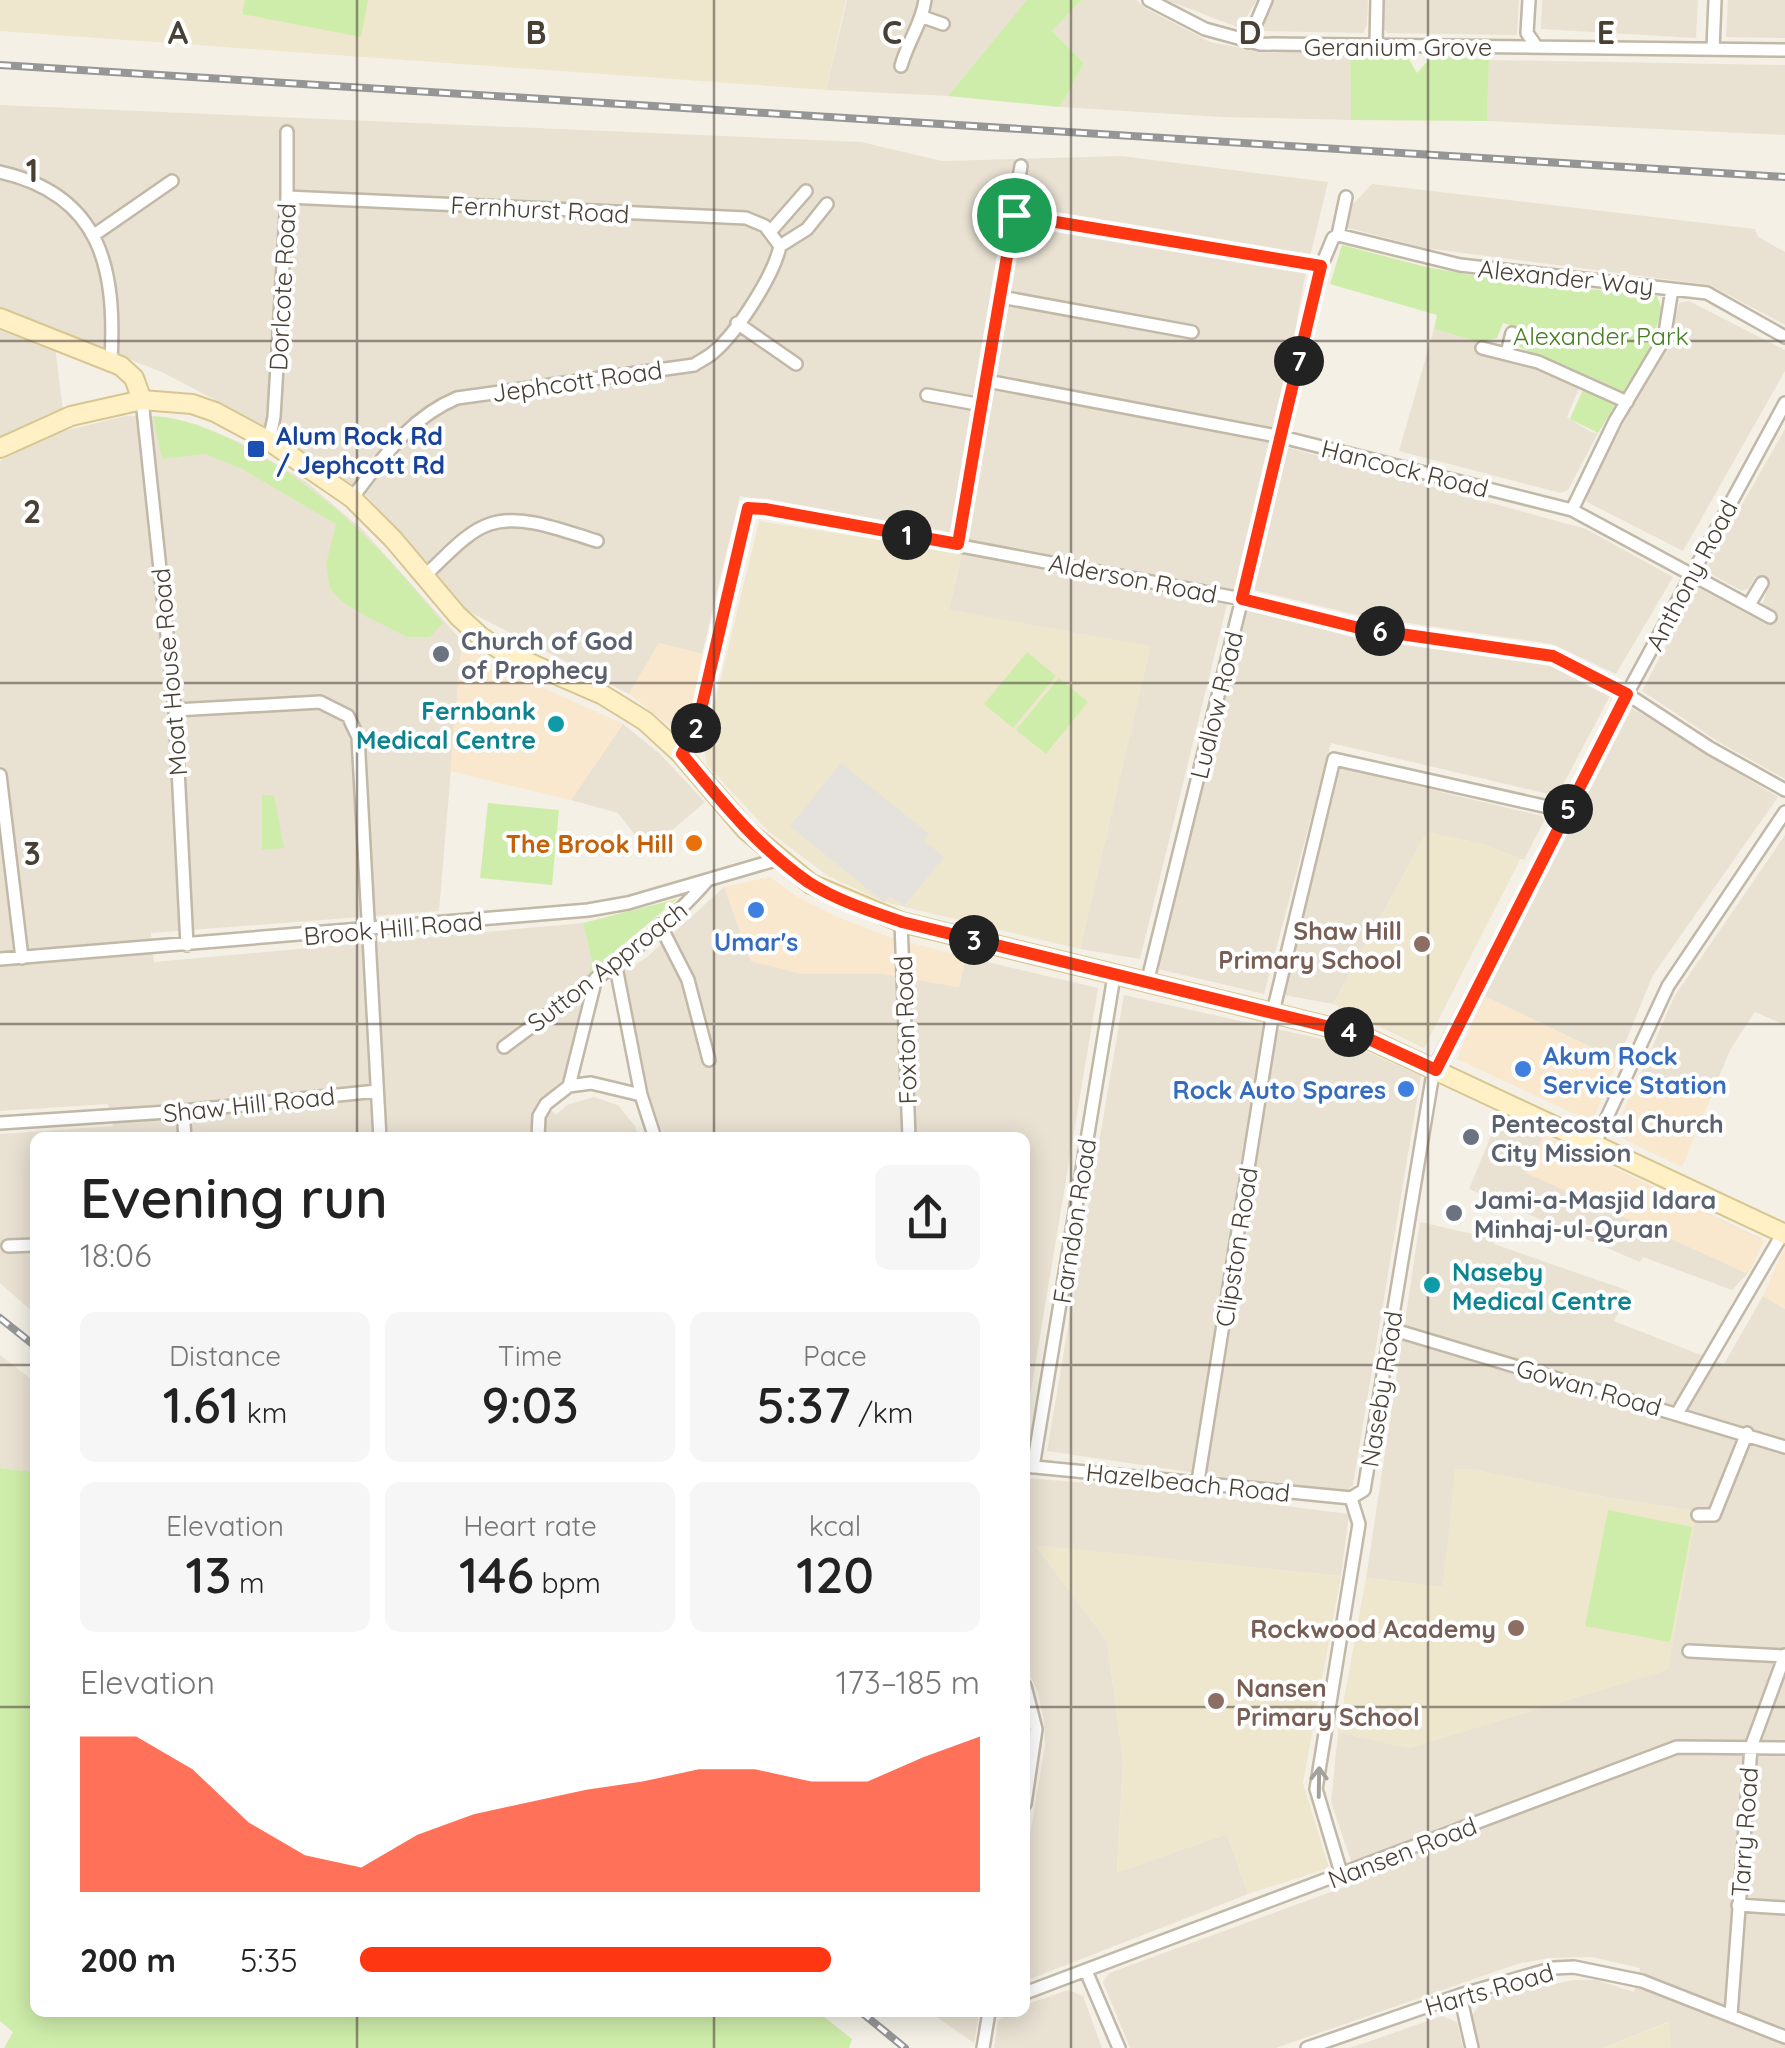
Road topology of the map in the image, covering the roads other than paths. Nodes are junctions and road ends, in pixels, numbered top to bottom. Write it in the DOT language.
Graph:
graph roads {
  1 [pos="924,0"];
  2 [pos="1149,0"];
  3 [pos="1266,0"];
  4 [pos="1377,0"];
  5 [pos="1529,0"];
  6 [pos="1715,0"];
  7 [pos="923,17"];
  8 [pos="943,24"];
  9 [pos="1248,42"];
  10 [pos="1376,43"];
  11 [pos="1536,46"];
  12 [pos="1713,49"];
  13 [pos="1785,50"];
  14 [pos="901,66"];
  15 [pos="287,132"];
  16 [pos="1021,166"];
  17 [pos="0,172"];
  18 [pos="172,180"];
  19 [pos="806,192"];
  20 [pos="287,197"];
  21 [pos="1346,198"];
  22 [pos="827,204"];
  23 [pos="1014,215"];
  24 [pos="770,232"];
  25 [pos="94,235"];
  26 [pos="1338,235"];
  27 [pos="780,246"];
  28 [pos="1321,266"];
  29 [pos="1672,289"];
  30 [pos="1001,296"];
  31 [pos="0,318"];
  32 [pos="737,323"];
  33 [pos="1192,332"];
  34 [pos="1512,333"];
  35 [pos="1785,337"];
  36 [pos="1482,348"];
  37 [pos="1507,353"];
  38 [pos="111,361"];
  39 [pos="796,364"];
  40 [pos="987,381"];
  41 [pos="927,396"];
  42 [pos="142,400"];
  43 [pos="1627,402"];
  44 [pos="1785,403"];
  45 [pos="982,405"];
  46 [pos="1282,436"];
  47 [pos="269,440"];
  48 [pos="0,448"];
  49 [pos="352,498"];
  50 [pos="1572,510"];
  51 [pos="597,541"];
  52 [pos="958,544"];
  53 [pos="1692,574"];
  54 [pos="423,577"];
  55 [pos="1762,583"];
  56 [pos="1242,599"];
  57 [pos="1749,606"];
  58 [pos="1770,617"];
  59 [pos="1627,694"];
  60 [pos="175,710"];
  61 [pos="682,754"];
  62 [pos="0,774"];
  63 [pos="1785,790"];
  64 [pos="1566,811"];
  65 [pos="1785,812"];
  66 [pos="780,859"];
  67 [pos="706,882"];
  68 [pos="902,922"];
  69 [pos="660,925"];
  70 [pos="367,930"];
  71 [pos="188,945"];
  72 [pos="22,958"];
  73 [pos="0,959"];
  74 [pos="615,962"];
  75 [pos="1114,976"];
  76 [pos="596,978"];
  77 [pos="1146,983"];
  78 [pos="1273,1012"];
  79 [pos="504,1047"];
  80 [pos="708,1060"];
  81 [pos="1436,1070"];
  82 [pos="569,1086"];
  83 [pos="377,1091"];
  84 [pos="642,1095"];
  85 [pos="183,1111"];
  86 [pos="0,1123"];
  87 [pos="185,1132"];
  88 [pos="380,1132"];
  89 [pos="538,1132"];
  90 [pos="653,1132"];
  91 [pos="909,1132"];
  92 [pos="1595,1143"];
  93 [pos="1784,1234"];
  94 [pos="8,1246"];
  95 [pos="30,1246"];
  96 [pos="1391,1329"];
  97 [pos="1678,1412"];
  98 [pos="1747,1433"];
  99 [pos="1785,1447"];
  100 [pos="1030,1461"];
  101 [pos="1030,1467"];
  102 [pos="1198,1481"];
  103 [pos="1351,1498"];
  104 [pos="1698,1515"];
  105 [pos="1688,1651"];
  106 [pos="1785,1656"];
  107 [pos="1030,1705"];
  108 [pos="1750,1747"];
  109 [pos="1785,1748"];
  110 [pos="1030,1769"];
  111 [pos="1342,1876"];
  112 [pos="1738,1905"];
  113 [pos="1785,1908"];
  114 [pos="1086,1971"];
  115 [pos="1030,1990"];
  116 [pos="1460,1995"];
  117 [pos="1731,2015"];
  118 [pos="987,2017"];
  119 [pos="1785,2037"];
  120 [pos="983,2048"];
  121 [pos="1118,2048"];
  122 [pos="1307,2048"];
  123 [pos="1472,2048"];
  1 -- 7 [label="street"];
  2 -- 9 [label="street, Geranium Grove"];
  3 -- 9 [label="street"];
  4 -- 10 [label="street"];
  5 -- 11 [label="street"];
  6 -- 12 [label="street"];
  7 -- 8 [label="street"];
  7 -- 14 [label="street"];
  9 -- 10 [label="street, Geranium Grove"];
  10 -- 11 [label="street, Geranium Grove"];
  11 -- 12 [label="street, Geranium Grove"];
  12 -- 13 [label="street, Geranium Grove"];
  15 -- 20 [label="street, Dorlcote Road"];
  16 -- 23 [label="street"];
  17 -- 25 [label="street"];
  18 -- 25 [label="street"];
  19 -- 24 [label="street"];
  20 -- 24 [label="street, Fernhurst Road"];
  20 -- 47 [label="street, Dorlcote Road"];
  21 -- 26 [label="street, Ludlow Road"];
  22 -- 27 [label="street"];
  23 -- 28 [label="street"];
  23 -- 30 [label="street"];
  24 -- 27 [label="street"];
  25 -- 38 [label="street"];
  26 -- 28 [label="street, Ludlow Road"];
  26 -- 29 [label="street, Alexander Way"];
  27 -- 32 [label="street, Jephcott Road"];
  28 -- 46 [label="street, Ludlow Road"];
  29 -- 35 [label="street, Alexander Way"];
  29 -- 43 [label="street"];
  30 -- 33 [label="street"];
  30 -- 40 [label="street"];
  31 -- 38 [label="street"];
  32 -- 39 [label="street"];
  32 -- 49 [label="street, Jephcott Road"];
  34 -- 37 [label="street"];
  36 -- 37 [label="street"];
  37 -- 43 [label="street"];
  38 -- 42 [label="street"];
  40 -- 45 [label="street"];
  40 -- 46 [label="street, Hancock Road"];
  41 -- 45 [label="street"];
  42 -- 47 [label="street"];
  42 -- 48 [label="street"];
  42 -- 60 [label="street, Moat House Road"];
  43 -- 50 [label="street"];
  44 -- 53 [label="street, Anthony Road"];
  45 -- 52 [label="street"];
  46 -- 50 [label="street, Hancock Road"];
  46 -- 56 [label="street, Ludlow Road"];
  47 -- 49 [label="street"];
  49 -- 54 [label="street"];
  50 -- 53 [label="street, Hancock Road"];
  51 -- 54 [label="street"];
  52 -- 56 [label="street, Alderson Road"];
  52 -- 61 [label="street, Alderson Road"];
  53 -- 57 [label="street, Hancock Road"];
  53 -- 59 [label="street, Anthony Road"];
  54 -- 61 [label="street"];
  55 -- 57 [label="street"];
  56 -- 59 [label="street, Alderson Road"];
  56 -- 77 [label="street, Ludlow Road"];
  57 -- 58 [label="street, Hancock Road"];
  59 -- 63 [label="street, Alderson Road"];
  59 -- 64 [label="street, Anthony Road"];
  60 -- 70 [label="street"];
  60 -- 71 [label="street, Moat House Road"];
  61 -- 66 [label="street"];
  62 -- 72 [label="street"];
  64 -- 78 [label="street, Clipston Road"];
  64 -- 81 [label="street, Anthony Road"];
  65 -- 92 [label="street"];
  66 -- 67 [label="street, Brook Hill Road"];
  66 -- 68 [label="street"];
  67 -- 69 [label="street, Sutton Approach"];
  67 -- 70 [label="street, Brook Hill Road"];
  68 -- 75 [label="street"];
  68 -- 91 [label="street, Foxton Road"];
  69 -- 74 [label="street, Sutton Approach"];
  69 -- 80 [label="street"];
  70 -- 71 [label="street, Brook Hill Road"];
  70 -- 83 [label="street"];
  71 -- 72 [label="street, Brook Hill Road"];
  72 -- 73 [label="street, Brook Hill Road"];
  74 -- 76 [label="street, Sutton Approach"];
  74 -- 84 [label="street"];
  75 -- 77 [label="street"];
  75 -- 100 [label="street, Farndon Road"];
  76 -- 79 [label="street, Sutton Approach"];
  76 -- 82 [label="street"];
  77 -- 78 [label="street"];
  78 -- 81 [label="street"];
  78 -- 102 [label="street, Clipston Road"];
  81 -- 92 [label="street"];
  81 -- 96 [label="street, Naseby Road"];
  82 -- 84 [label="street"];
  82 -- 89 [label="street"];
  83 -- 85 [label="street, Shaw Hill Road"];
  83 -- 88 [label="street"];
  84 -- 90 [label="street"];
  85 -- 86 [label="street, Shaw Hill Road"];
  85 -- 87 [label="street"];
  92 -- 93 [label="street"];
  93 -- 97 [label="street"];
  94 -- 95 [label="street"];
  96 -- 97 [label="street, Gowan Road"];
  96 -- 103 [label="street, Naseby Road"];
  97 -- 98 [label="street, Gowan Road"];
  98 -- 99 [label="street, Gowan Road"];
  98 -- 104 [label="street"];
  101 -- 102 [label="street, Hazelbeach Road"];
  102 -- 103 [label="street, Hazelbeach Road"];
  111 -- 103 [label="street, Naseby Road, one-way"];
  105 -- 106 [label="street"];
  106 -- 108 [label="street, Tarry Road"];
  107 -- 110 [label="street"];
  108 -- 109 [label="street, Nansen Road"];
  108 -- 111 [label="street, Nansen Road"];
  108 -- 112 [label="street, Tarry Road"];
  111 -- 114 [label="street, Nansen Road"];
  112 -- 113 [label="street"];
  112 -- 117 [label="street, Tarry Road"];
  114 -- 115 [label="street, Nansen Road"];
  114 -- 121 [label="street"];
  116 -- 117 [label="street, Harts Road"];
  116 -- 122 [label="street, Harts Road"];
  116 -- 123 [label="street"];
  117 -- 119 [label="street, Harts Road"];
  118 -- 120 [label="street"];
}
